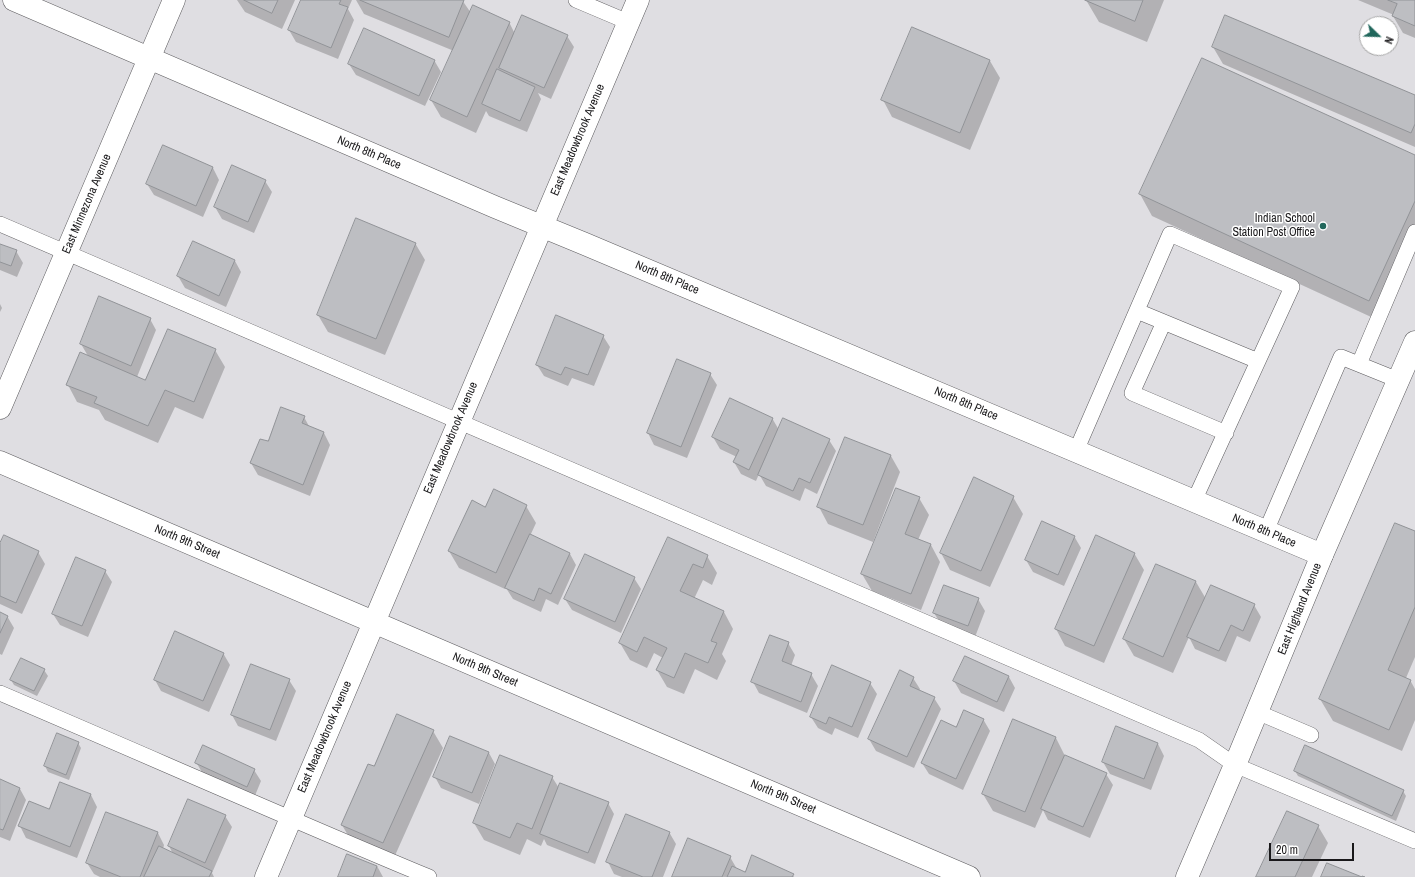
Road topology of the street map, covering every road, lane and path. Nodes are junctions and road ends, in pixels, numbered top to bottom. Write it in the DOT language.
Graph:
graph roads {
  1 [pos="14,0"];
  2 [pos="174,0"];
  3 [pos="576,0"];
  4 [pos="638,0"];
  5 [pos="628,22"];
  6 [pos="149,58"];
  7 [pos="0,224"];
  8 [pos="541,226"];
  9 [pos="1415,232"];
  10 [pos="66,253"];
  11 [pos="1137,311"];
  12 [pos="1164,322"];
  13 [pos="1415,342"];
  14 [pos="1258,361"];
  15 [pos="1359,364"];
  16 [pos="1398,380"];
  17 [pos="0,408"];
  18 [pos="458,421"];
  19 [pos="1226,432"];
  20 [pos="1076,451"];
  21 [pos="0,462"];
  22 [pos="1194,501"];
  23 [pos="1266,531"];
  24 [pos="1322,555"];
  25 [pos="374,622"];
  26 [pos="0,693"];
  27 [pos="1258,712"];
  28 [pos="1311,735"];
  29 [pos="1236,765"];
  30 [pos="290,819"];
  31 [pos="1415,841"];
  32 [pos="266,877"];
  33 [pos="429,877"];
  34 [pos="969,877"];
  35 [pos="1187,877"];
  1 -- 6 [label="street, North 8th Place"];
  2 -- 6 [label="street, East Minnezona Avenue"];
  3 -- 5 [label="lane"];
  4 -- 5 [label="street, East Meadowbrook Avenue"];
  5 -- 8 [label="street, East Meadowbrook Avenue"];
  6 -- 8 [label="street, North 8th Place"];
  6 -- 10 [label="street, East Minnezona Avenue"];
  7 -- 10 [label="lane"];
  8 -- 18 [label="street, East Meadowbrook Avenue"];
  8 -- 20 [label="street, North 8th Place"];
  9 -- 15 [label="lane"];
  10 -- 17 [label="street, East Minnezona Avenue"];
  10 -- 18 [label="lane"];
  11 -- 12 [label="lane"];
  11 -- 14 [label="lane"];
  11 -- 20 [label="lane"];
  12 -- 14 [label="lane"];
  12 -- 19 [label="lane"];
  13 -- 16 [label="street, East Highland Avenue"];
  14 -- 19 [label="lane"];
  15 -- 16 [label="lane"];
  15 -- 23 [label="lane"];
  16 -- 24 [label="street, East Highland Avenue"];
  18 -- 25 [label="street, East Meadowbrook Avenue"];
  18 -- 29 [label="lane"];
  19 -- 22 [label="lane"];
  20 -- 22 [label="street, North 8th Place"];
  21 -- 25 [label="street, North 9th Street"];
  22 -- 23 [label="street, North 8th Place"];
  23 -- 24 [label="street, North 8th Place"];
  24 -- 27 [label="street, East Highland Avenue"];
  25 -- 30 [label="street, East Meadowbrook Avenue"];
  25 -- 34 [label="street, North 9th Street"];
  26 -- 30 [label="lane"];
  27 -- 28 [label="lane"];
  27 -- 29 [label="street, East Highland Avenue"];
  29 -- 31 [label="lane"];
  29 -- 35 [label="street, East Highland Avenue"];
  30 -- 32 [label="street, East Meadowbrook Avenue"];
  30 -- 33 [label="lane"];
}
